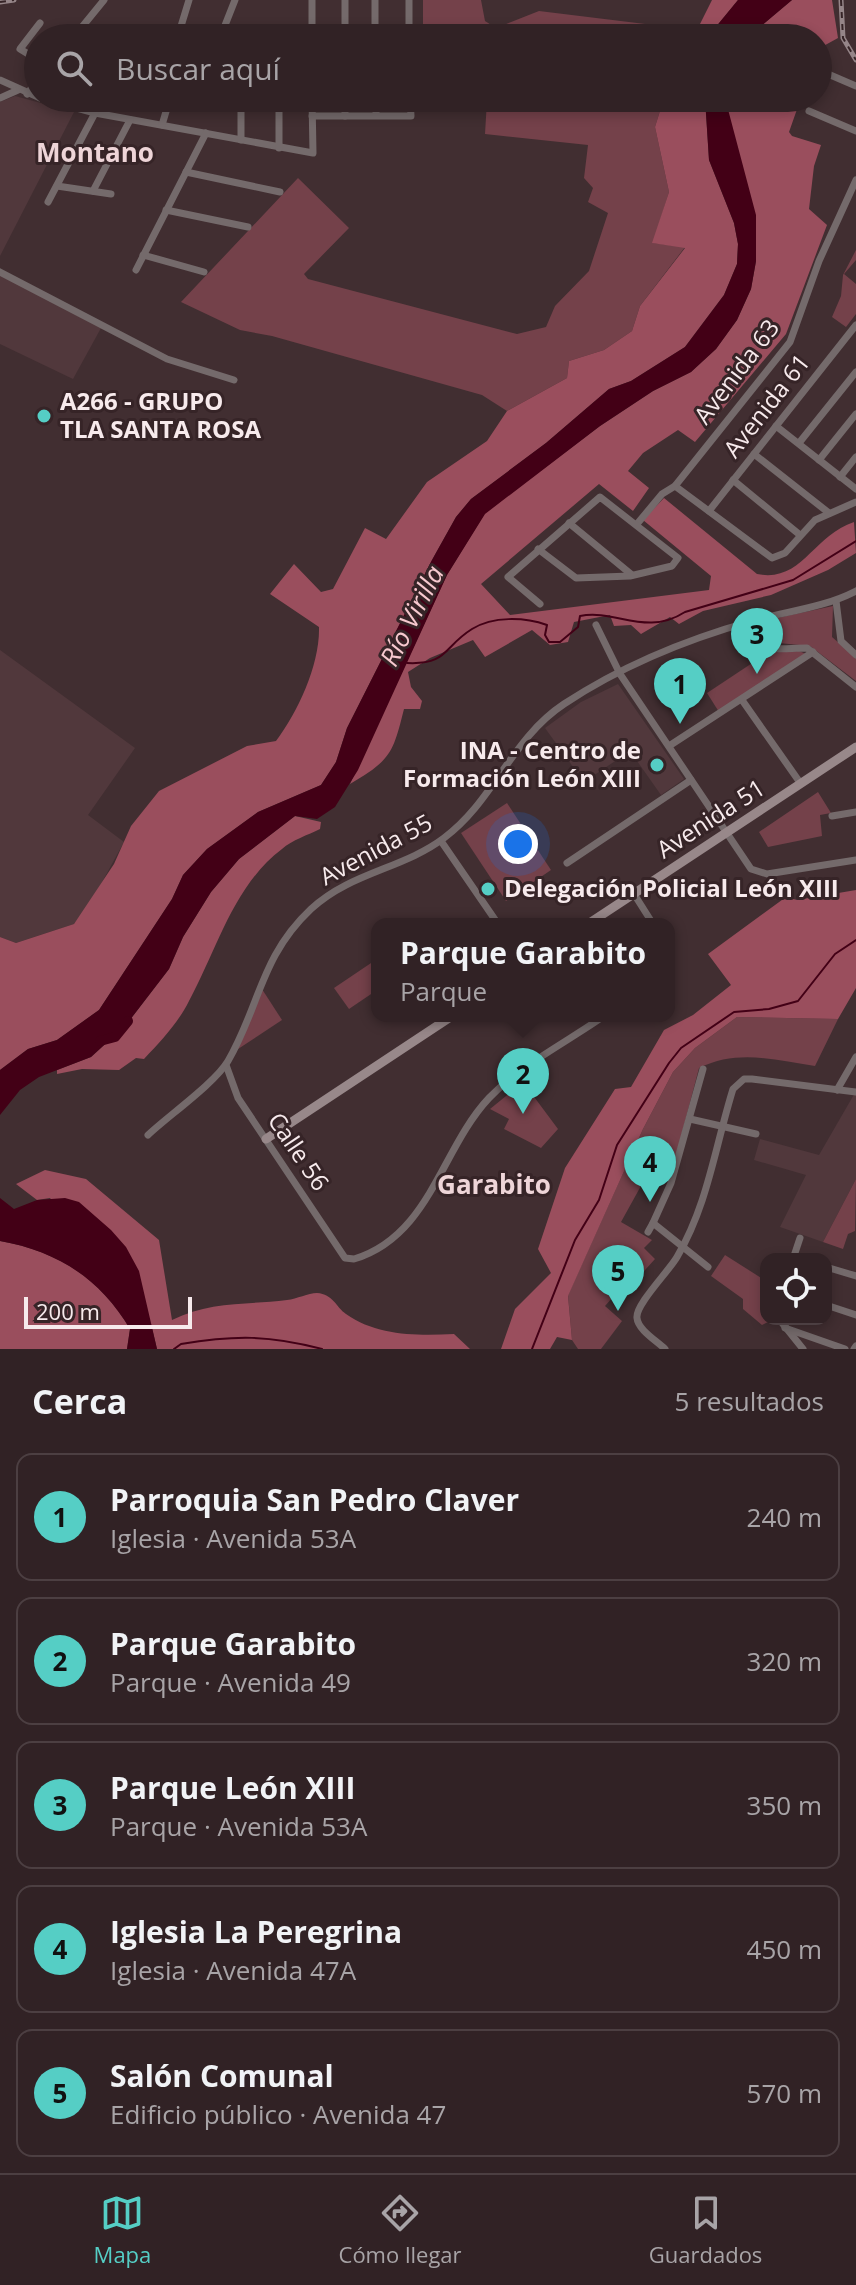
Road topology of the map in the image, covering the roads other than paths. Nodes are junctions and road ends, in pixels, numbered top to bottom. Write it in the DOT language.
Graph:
graph roads {
  1 [pos="104,0"];
  2 [pos="189,0"];
  3 [pos="235,0"];
  4 [pos="312,0"];
  5 [pos="345,0"];
  6 [pos="375,0"];
  7 [pos="409,0"];
  8 [pos="84,24"];
  9 [pos="182,24"];
  10 [pos="226,24"];
  11 [pos="312,24"];
  12 [pos="345,24"];
  13 [pos="375,24"];
  14 [pos="409,24"];
  15 [pos="832,76"];
  16 [pos="0,80"];
  17 [pos="856,86"];
  18 [pos="18,90"];
  19 [pos="24,93"];
  20 [pos="0,98"];
  21 [pos="91,112"];
  22 [pos="166,112"];
  23 [pos="241,112"];
  24 [pos="279,112"];
  25 [pos="312,112"];
  26 [pos="345,112"];
  27 [pos="411,112"];
  28 [pos="811,112"];
  29 [pos="95,113"];
  30 [pos="376,115"];
  31 [pos="312,116"];
  32 [pos="345,116"];
  33 [pos="130,120"];
  34 [pos="162,125"];
  35 [pos="856,131"];
  36 [pos="206,133"];
  37 [pos="241,140"];
  38 [pos="279,148"];
  39 [pos="186,172"];
  40 [pos="856,180"];
  41 [pos="57,186"];
  42 [pos="93,191"];
  43 [pos="280,192"];
  44 [pos="111,194"];
  45 [pos="48,202"];
  46 [pos="166,210"];
  47 [pos="248,227"];
  48 [pos="143,255"];
  49 [pos="136,270"];
  50 [pos="0,272"];
  51 [pos="204,272"];
  52 [pos="854,331"];
  53 [pos="856,372"];
  54 [pos="234,380"];
  55 [pos="856,414"];
  56 [pos="776,426"];
  57 [pos="799,443"];
  58 [pos="754,454"];
  59 [pos="856,457"];
  60 [pos="819,460"];
  61 [pos="840,477"];
  62 [pos="733,480"];
  63 [pos="675,486"];
  64 [pos="856,489"];
  65 [pos="856,502"];
  66 [pos="709,511"];
  67 [pos="829,513"];
  68 [pos="569,523"];
  69 [pos="637,524"];
  70 [pos="800,535"];
  71 [pos="538,549"];
  72 [pos="633,576"];
  73 [pos="856,591"];
  74 [pos="836,601"];
  75 [pos="540,604"];
  76 [pos="754,621"];
  77 [pos="596,625"];
  78 [pos="813,652"];
  79 [pos="856,655"];
  80 [pos="620,674"];
  81 [pos="856,687"];
  82 [pos="742,700"];
  83 [pos="669,746"];
  84 [pos="856,747"];
  85 [pos="691,780"];
  86 [pos="801,784"];
  87 [pos="856,812"];
  88 [pos="832,816"];
  89 [pos="726,834"];
  90 [pos="441,841"];
  91 [pos="856,860"];
  92 [pos="567,863"];
  93 [pos="634,894"];
  94 [pos="494,918"];
  95 [pos="597,918"];
  96 [pos="649,918"];
  97 [pos="443,1022"];
  98 [pos="595,1022"];
  99 [pos="856,1057"];
  100 [pos="226,1065"];
  101 [pos="703,1069"];
  102 [pos="837,1090"];
  103 [pos="856,1092"];
  104 [pos="690,1119"];
  105 [pos="724,1127"];
  106 [pos="756,1134"];
  107 [pos="148,1135"];
  108 [pos="266,1139"];
  109 [pos="653,1223"];
  110 [pos="648,1232"];
  111 [pos="800,1238"];
  112 [pos="683,1246"];
  113 [pos="797,1253"];
  114 [pos="708,1267"];
  115 [pos="832,1269"];
  116 [pos="856,1276"];
  117 [pos="832,1307"];
  118 [pos="856,1315"];
  119 [pos="783,1325"];
  120 [pos="785,1328"];
  121 [pos="665,1349"];
  122 [pos="803,1349"];
  123 [pos="845,1349"];
  1 -- 8 [label="street"];
  2 -- 9 [label="street"];
  3 -- 10 [label="street"];
  4 -- 11 [label="street"];
  5 -- 12 [label="street"];
  6 -- 13 [label="street"];
  7 -- 14 [label="street"];
  15 -- 17 [label="street"];
  16 -- 18 [label="street"];
  18 -- 19 [label="street"];
  18 -- 20 [label="street"];
  21 -- 29 [label="street"];
  22 -- 34 [label="street"];
  23 -- 37 [label="street"];
  24 -- 38 [label="street"];
  25 -- 31 [label="street"];
  26 -- 32 [label="street"];
  27 -- 30 [label="street"];
  28 -- 35 [label="street"];
  29 -- 33 [label="street"];
  29 -- 41 [label="street"];
  30 -- 32 [label="street"];
  31 -- 32 [label="street"];
  31 -- 38 [label="street"];
  33 -- 34 [label="street"];
  33 -- 42 [label="street"];
  34 -- 36 [label="street"];
  36 -- 37 [label="street"];
  36 -- 39 [label="street"];
  37 -- 38 [label="street"];
  39 -- 43 [label="street"];
  39 -- 46 [label="street"];
  40 -- 63 [label="street, Avenida 63"];
  41 -- 42 [label="street"];
  41 -- 45 [label="street"];
  42 -- 44 [label="street"];
  46 -- 47 [label="street"];
  46 -- 48 [label="street"];
  48 -- 49 [label="street"];
  48 -- 51 [label="street"];
  50 -- 54 [label="street"];
  52 -- 56 [label="street, Avenida 61"];
  53 -- 57 [label="street"];
  55 -- 60 [label="street"];
  56 -- 57 [label="street"];
  56 -- 58 [label="street, Avenida 61"];
  57 -- 60 [label="street"];
  58 -- 62 [label="street, Avenida 61"];
  58 -- 67 [label="street"];
  59 -- 61 [label="street"];
  60 -- 61 [label="street"];
  61 -- 64 [label="street"];
  62 -- 66 [label="street, Avenida 61"];
  62 -- 70 [label="street"];
  63 -- 66 [label="street"];
  63 -- 69 [label="street, Avenida 63"];
  65 -- 67 [label="street"];
  66 -- 70 [label="street"];
  67 -- 70 [label="street"];
  68 -- 69 [label="street"];
  68 -- 71 [label="street"];
  68 -- 72 [label="street"];
  69 -- 72 [label="street"];
  71 -- 72 [label="street"];
  71 -- 75 [label="street"];
  73 -- 74 [label="street, Avenida 55"];
  74 -- 76 [label="street, Avenida 55"];
  74 -- 79 [label="street"];
  76 -- 78 [label="street"];
  76 -- 80 [label="street, Avenida 55"];
  77 -- 80 [label="street"];
  78 -- 81 [label="street"];
  78 -- 82 [label="street"];
  80 -- 83 [label="street"];
  80 -- 90 [label="street, Avenida 55"];
  82 -- 83 [label="street"];
  82 -- 86 [label="street"];
  83 -- 85 [label="street"];
  84 -- 86 [label="street, Avenida 51"];
  85 -- 89 [label="street"];
  85 -- 92 [label="street"];
  86 -- 89 [label="street, Avenida 51"];
  87 -- 88 [label="street"];
  89 -- 91 [label="street"];
  89 -- 93 [label="street, Avenida 51"];
  90 -- 94 [label="street"];
  90 -- 100 [label="street, Avenida 55"];
  93 -- 95 [label="street, Avenida 51"];
  93 -- 96 [label="street"];
  97 -- 108 [label="street"];
  98 -- 108 [label="street, Calle 56"];
  99 -- 102 [label="street"];
  100 -- 107 [label="street, Avenida 55"];
  100 -- 108 [label="street, Calle 56"];
  101 -- 104 [label="street"];
  102 -- 103 [label="street"];
  102 -- 105 [label="street"];
  104 -- 105 [label="street"];
  104 -- 109 [label="street"];
  105 -- 106 [label="street"];
  105 -- 112 [label="street"];
  109 -- 110 [label="street"];
  109 -- 112 [label="street"];
  111 -- 113 [label="street"];
  112 -- 114 [label="street"];
  112 -- 121 [label="street"];
  115 -- 116 [label="street"];
  117 -- 118 [label="street"];
  119 -- 120 [label="street"];
  120 -- 122 [label="street"];
  120 -- 123 [label="street"];
}
